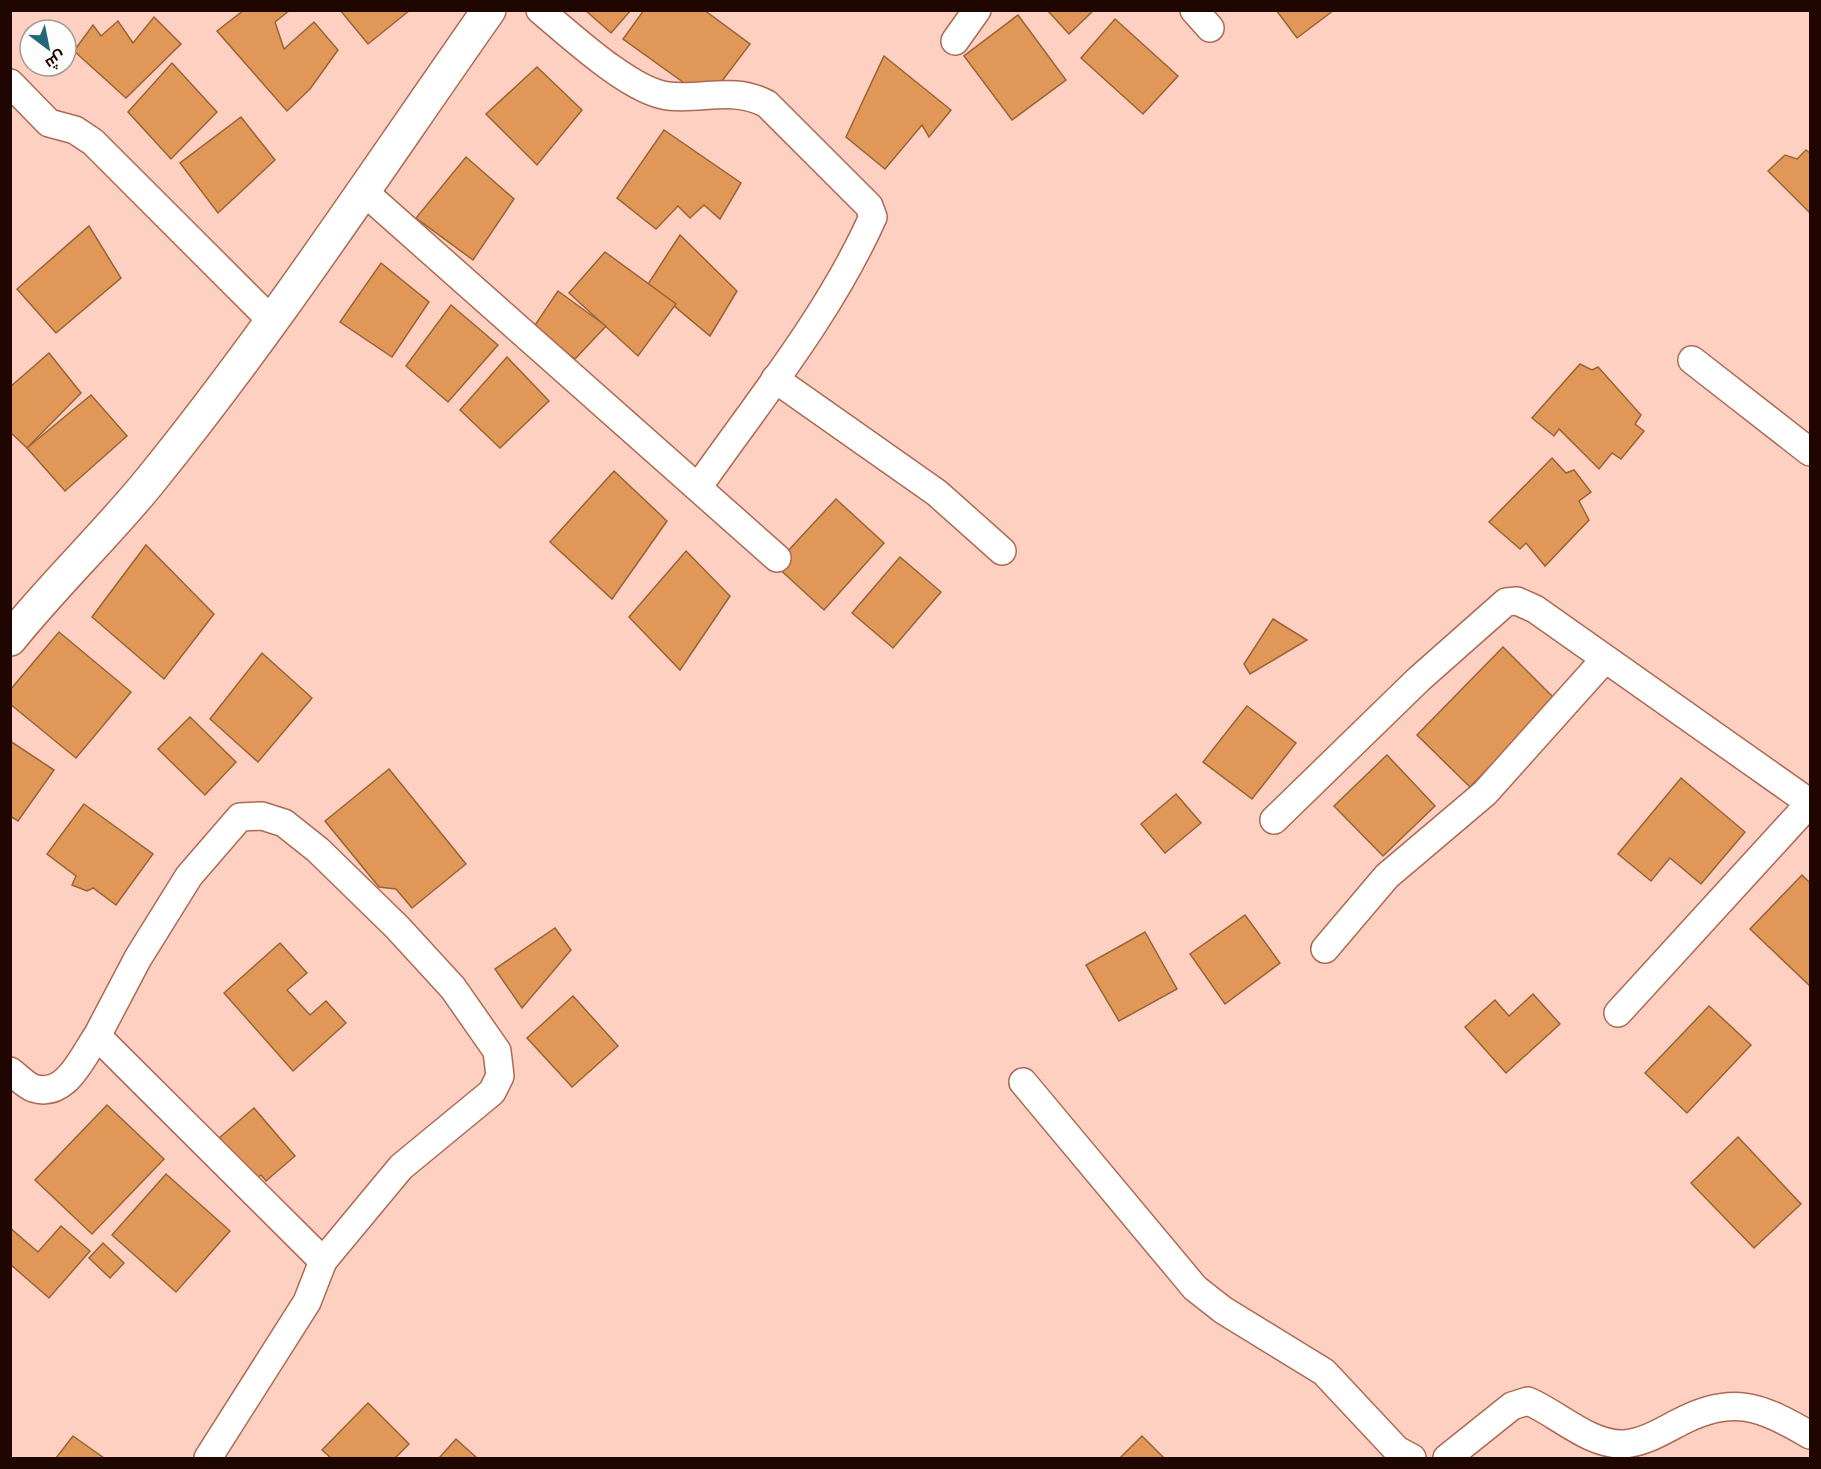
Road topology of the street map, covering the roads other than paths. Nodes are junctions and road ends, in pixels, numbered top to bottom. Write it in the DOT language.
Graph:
graph roads {
  1 [pos="489,10"];
  2 [pos="540,10"];
  3 [pos="978,10"];
  4 [pos="955,41"];
  5 [pos="10,83"];
  6 [pos="362,190"];
  7 [pos="271,321"];
  8 [pos="1692,360"];
  9 [pos="775,379"];
  10 [pos="1810,452"];
  11 [pos="699,486"];
  12 [pos="1002,551"];
  13 [pos="777,558"];
  14 [pos="10,639"];
  15 [pos="1605,658"];
  16 [pos="1810,803"];
  17 [pos="1274,820"];
  18 [pos="1325,949"];
  19 [pos="1618,1013"];
  20 [pos="97,1036"];
  21 [pos="10,1071"];
  22 [pos="1023,1082"];
  23 [pos="323,1261"];
  24 [pos="1807,1428"];
  25 [pos="208,1458"];
  26 [pos="1412,1458"];
  27 [pos="1447,1458"];
  1 -- 6 [label="street"];
  2 -- 9 [label="street"];
  3 -- 4 [label="street"];
  5 -- 7 [label="street"];
  6 -- 7 [label="street"];
  6 -- 11 [label="street"];
  7 -- 14 [label="street"];
  8 -- 10 [label="street"];
  9 -- 11 [label="street"];
  9 -- 12 [label="street"];
  11 -- 13 [label="street"];
  15 -- 16 [label="street"];
  15 -- 17 [label="street"];
  15 -- 18 [label="street"];
  16 -- 19 [label="street"];
  20 -- 21 [label="street"];
  20 -- 23 [label="street"];
  20 -- 23 [label="street"];
  22 -- 26 [label="street"];
  23 -- 25 [label="street"];
  24 -- 27 [label="street"];
}
